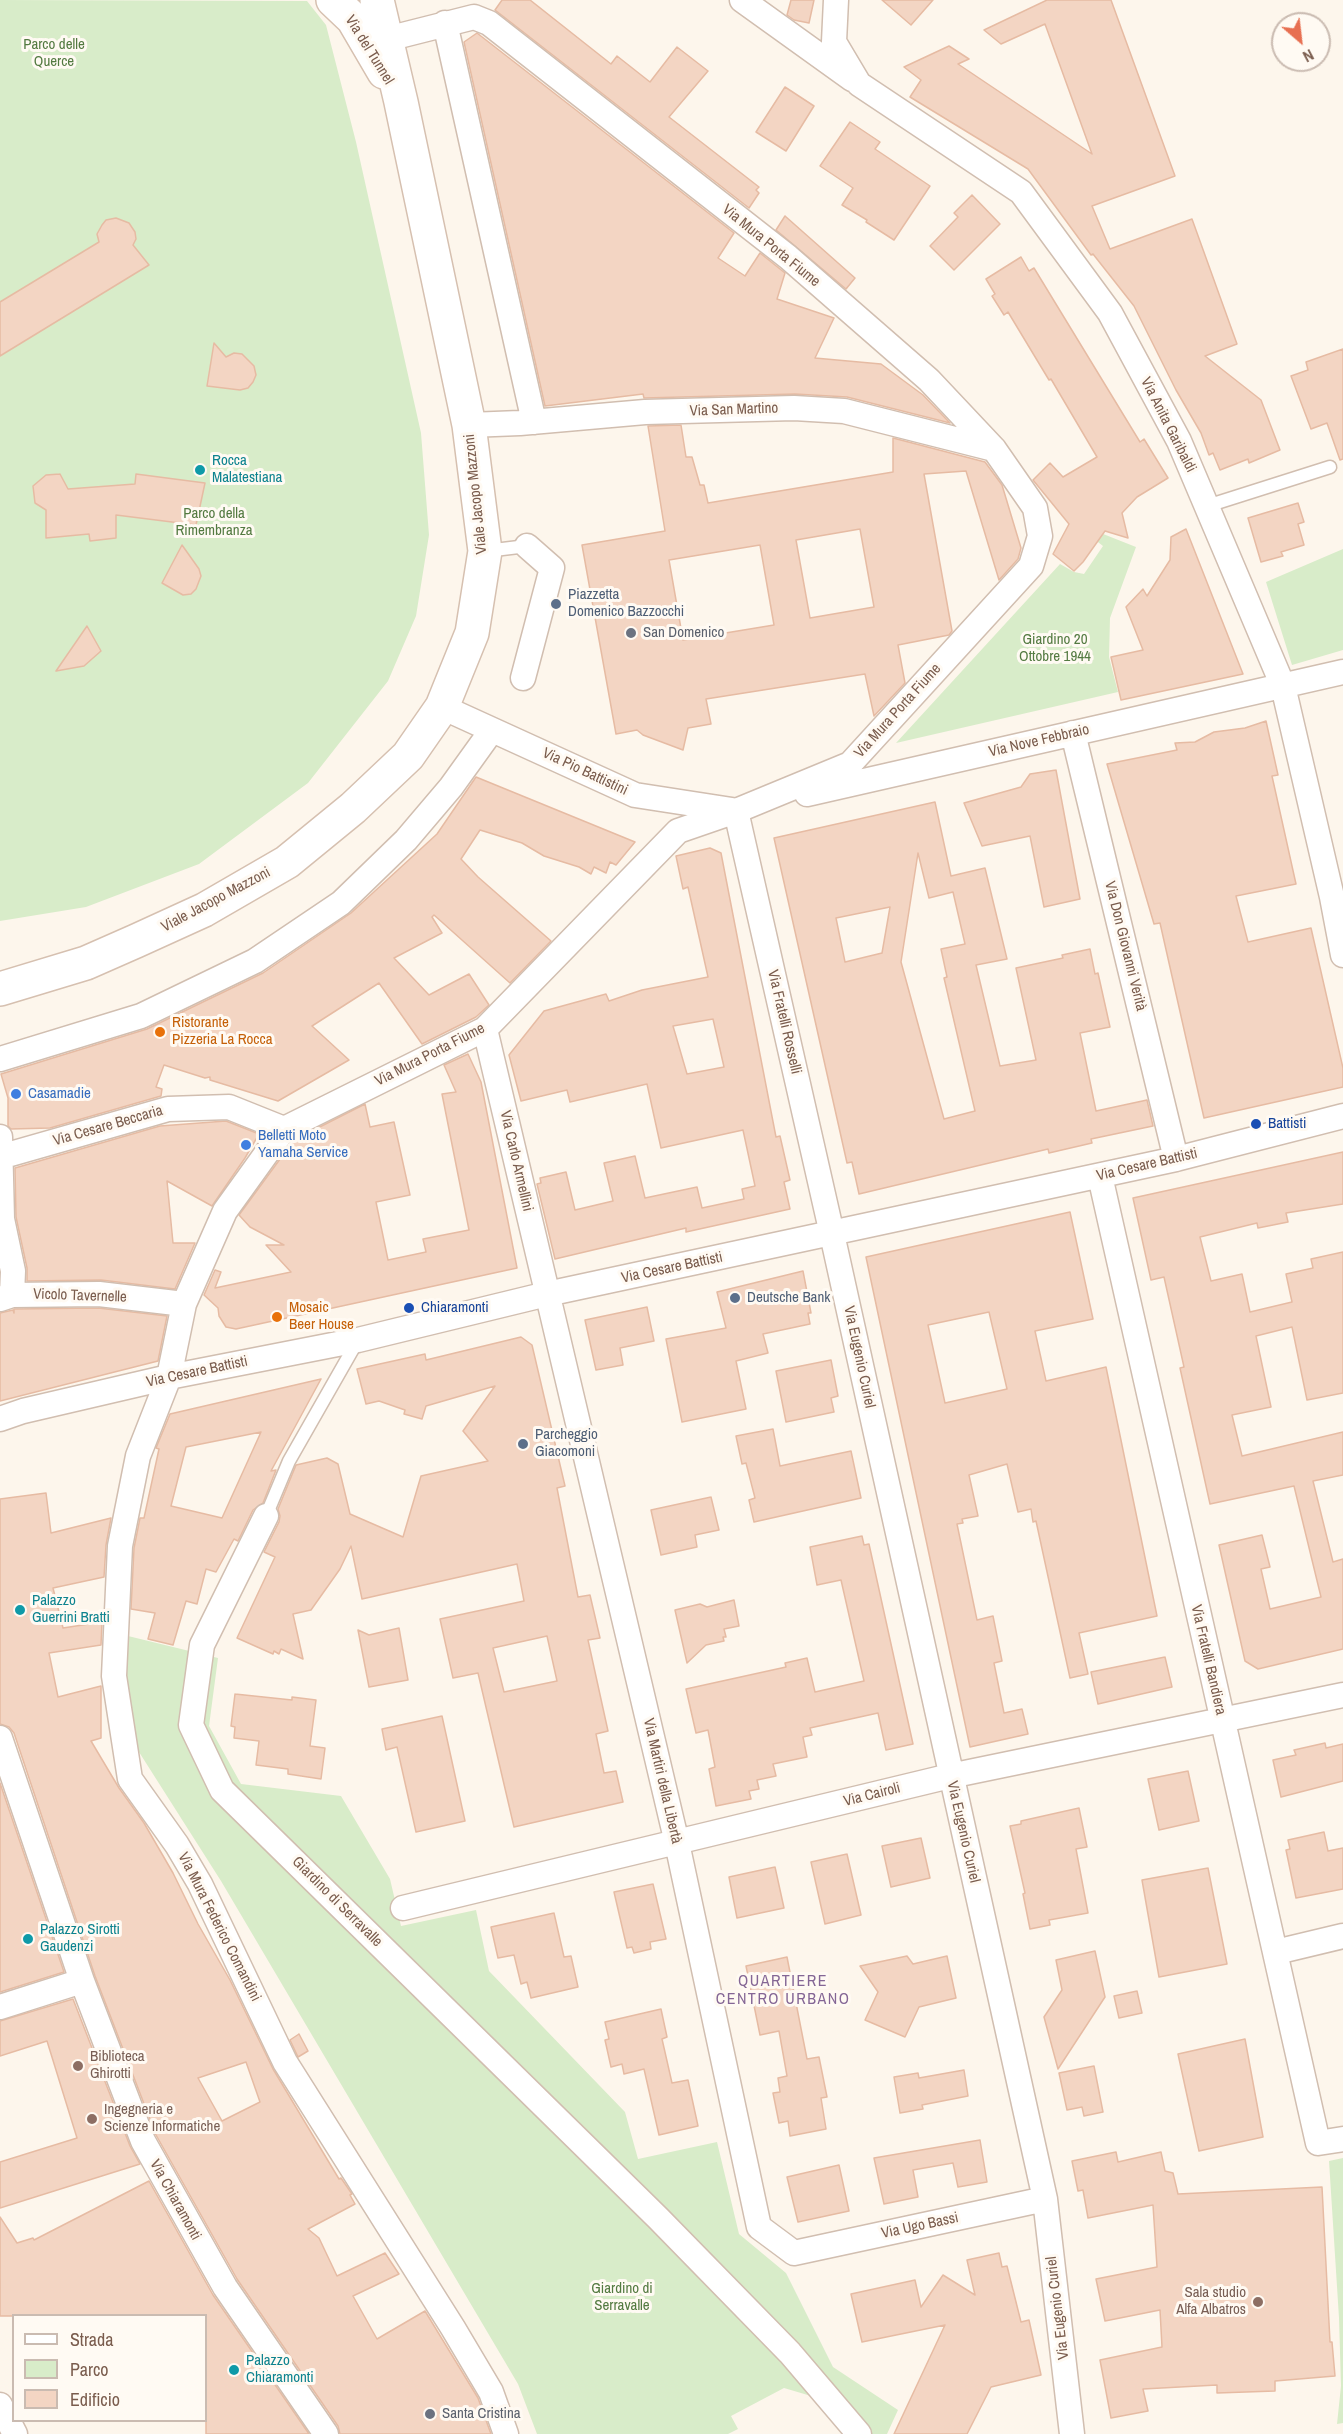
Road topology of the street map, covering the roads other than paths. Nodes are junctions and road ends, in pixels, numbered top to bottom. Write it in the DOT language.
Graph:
graph roads {
  1 [pos="333,0"];
  2 [pos="377,0"];
  3 [pos="463,0"];
  4 [pos="742,0"];
  5 [pos="836,0"];
  6 [pos="445,23"];
  7 [pos="387,39"];
  8 [pos="859,84"];
  9 [pos="401,102"];
  10 [pos="534,422"];
  11 [pos="469,425"];
  12 [pos="994,449"];
  13 [pos="1330,467"];
  14 [pos="1207,506"];
  15 [pos="527,546"];
  16 [pos="485,551"];
  17 [pos="1343,672"];
  18 [pos="523,678"];
  19 [pos="1283,686"];
  20 [pos="442,707"];
  21 [pos="492,729"];
  22 [pos="1073,733"];
  23 [pos="736,811"];
  24 [pos="1338,896"];
  25 [pos="1343,955"];
  26 [pos="0,989"];
  27 [pos="485,1029"];
  28 [pos="0,1059"];
  29 [pos="1343,1116"];
  30 [pos="285,1129"];
  31 [pos="0,1150"];
  32 [pos="1176,1159"];
  33 [pos="1100,1176"];
  34 [pos="832,1234"];
  35 [pos="547,1294"];
  36 [pos="6,1297"];
  37 [pos="184,1304"];
  38 [pos="358,1340"];
  39 [pos="169,1377"];
  40 [pos="0,1419"];
  41 [pos="266,1516"];
  42 [pos="1343,1695"];
  43 [pos="1221,1718"];
  44 [pos="0,1738"];
  45 [pos="950,1776"];
  46 [pos="677,1843"];
  47 [pos="403,1908"];
  48 [pos="1343,1936"];
  49 [pos="1276,1952"];
  50 [pos="82,1981"];
  51 [pos="0,2007"];
  52 [pos="1343,2139"];
  53 [pos="1045,2199"];
  54 [pos="794,2253"];
  55 [pos="0,2405"];
  56 [pos="15,2434"];
  57 [pos="326,2434"];
  58 [pos="506,2434"];
  59 [pos="859,2434"];
  60 [pos="1072,2434"];
  1 -- 9 [label="street, Via del Tunnel"];
  2 -- 7 [label="street, Viale Jacopo Mazzoni"];
  3 -- 6 [label="street"];
  4 -- 8 [label="street"];
  5 -- 8 [label="street, Via Anita Garibaldi"];
  6 -- 7 [label="street, Via Mura Porta Fiume"];
  6 -- 10 [label="street"];
  6 -- 12 [label="street, Via Mura Porta Fiume"];
  7 -- 9 [label="street, Viale Jacopo Mazzoni"];
  8 -- 14 [label="street, Via Anita Garibaldi"];
  9 -- 11 [label="street, Viale Jacopo Mazzoni"];
  10 -- 11 [label="street, Via San Martino"];
  10 -- 12 [label="street, Via San Martino"];
  11 -- 16 [label="street, Viale Jacopo Mazzoni"];
  12 -- 23 [label="street, Via Mura Porta Fiume"];
  13 -- 14 [label="lane"];
  14 -- 19 [label="street, Via Anita Garibaldi"];
  15 -- 16 [label="lane"];
  15 -- 18 [label="street"];
  16 -- 20 [label="street, Viale Jacopo Mazzoni"];
  17 -- 19 [label="street, Via Nove Febbraio"];
  19 -- 22 [label="street, Via Nove Febbraio"];
  19 -- 24 [label="street, Via Anita Garibaldi"];
  20 -- 21 [label="street, Via Pio Battistini"];
  20 -- 26 [label="street, Viale Jacopo Mazzoni"];
  21 -- 23 [label="street, Via Pio Battistini"];
  21 -- 28 [label="street"];
  22 -- 23 [label="street, Via Nove Febbraio"];
  22 -- 32 [label="street, Via Don Giovanni Verità"];
  23 -- 27 [label="street, Via Mura Porta Fiume"];
  23 -- 34 [label="street, Via Fratelli Rosselli"];
  24 -- 25 [label="street, Via Anita Garibaldi"];
  27 -- 30 [label="street, Via Mura Porta Fiume"];
  27 -- 35 [label="street, Via Carlo Armellini"];
  29 -- 32 [label="street, Via Cesare Battisti"];
  30 -- 31 [label="street, Via Cesare Beccaria"];
  30 -- 37 [label="street, Via Mura Porta Fiume"];
  31 -- 36 [label="street"];
  32 -- 33 [label="street, Via Cesare Battisti"];
  33 -- 34 [label="street, Via Cesare Battisti"];
  33 -- 43 [label="street, Via Fratelli Bandiera"];
  34 -- 35 [label="street, Via Cesare Battisti"];
  34 -- 45 [label="street, Via Eugenio Curiel"];
  35 -- 38 [label="street, Via Cesare Battisti"];
  35 -- 46 [label="street, Via Martiri della Libertà"];
  36 -- 37 [label="street, Vicolo Tavernelle"];
  37 -- 39 [label="street, Via Mura Porta Fiume"];
  38 -- 39 [label="street, Via Cesare Battisti"];
  38 -- 41 [label="lane"];
  39 -- 40 [label="street, Via Cesare Battisti"];
  39 -- 58 [label="street, Via Mura Federico Comandini"];
  41 -- 59 [label="street, Giardino di Serravalle"];
  42 -- 43 [label="street, Via Cairoli"];
  43 -- 45 [label="street, Via Cairoli"];
  43 -- 49 [label="street, Via Fratelli Bandiera"];
  44 -- 50 [label="street, Via Chiaramonti"];
  45 -- 46 [label="street, Via Cairoli"];
  45 -- 53 [label="street, Via Eugenio Curiel"];
  46 -- 47 [label="street, Via Cairoli"];
  46 -- 54 [label="street, Via Martiri della Libertà"];
  48 -- 49 [label="street"];
  49 -- 52 [label="street, Via Fratelli Bandiera"];
  50 -- 51 [label="street"];
  50 -- 57 [label="street, Via Chiaramonti"];
  53 -- 54 [label="street, Via Ugo Bassi"];
  53 -- 60 [label="street, Via Eugenio Curiel"];
  55 -- 56 [label="street"];
}
